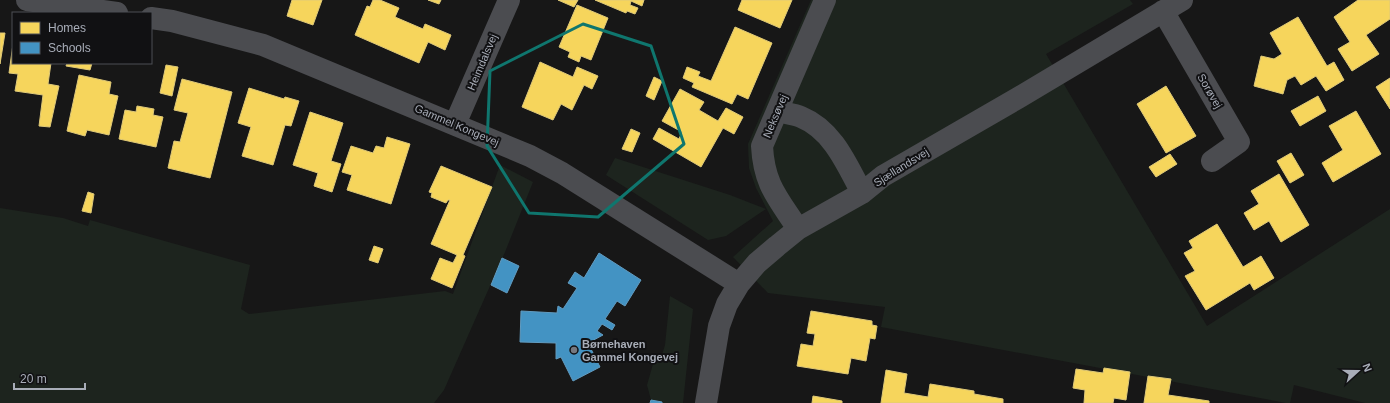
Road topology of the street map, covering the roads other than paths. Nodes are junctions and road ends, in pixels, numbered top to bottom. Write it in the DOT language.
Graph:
graph roads {
  1 [pos="27,0"];
  2 [pos="509,0"];
  3 [pos="825,0"];
  4 [pos="1182,0"];
  5 [pos="1163,11"];
  6 [pos="110,12"];
  7 [pos="152,18"];
  8 [pos="777,111"];
  9 [pos="455,124"];
  10 [pos="1212,161"];
  11 [pos="862,193"];
  12 [pos="798,229"];
  13 [pos="739,284"];
  14 [pos="706,403"];
  1 -- 6 [label="street"];
  2 -- 9 [label="street, Heimdalsvej"];
  3 -- 8 [label="street, Neksøvej"];
  4 -- 5 [label="street, Sjællandsvej"];
  5 -- 10 [label="street, Sorøvej"];
  5 -- 11 [label="street, Sjællandsvej"];
  7 -- 9 [label="street, Gammel Kongevej"];
  8 -- 11 [label="street"];
  8 -- 12 [label="street, Neksøvej"];
  9 -- 13 [label="street, Gammel Kongevej"];
  11 -- 12 [label="street, Sjællandsvej"];
  12 -- 13 [label="street, Sjællandsvej"];
  13 -- 14 [label="street, Sjællandsvej"];
}
